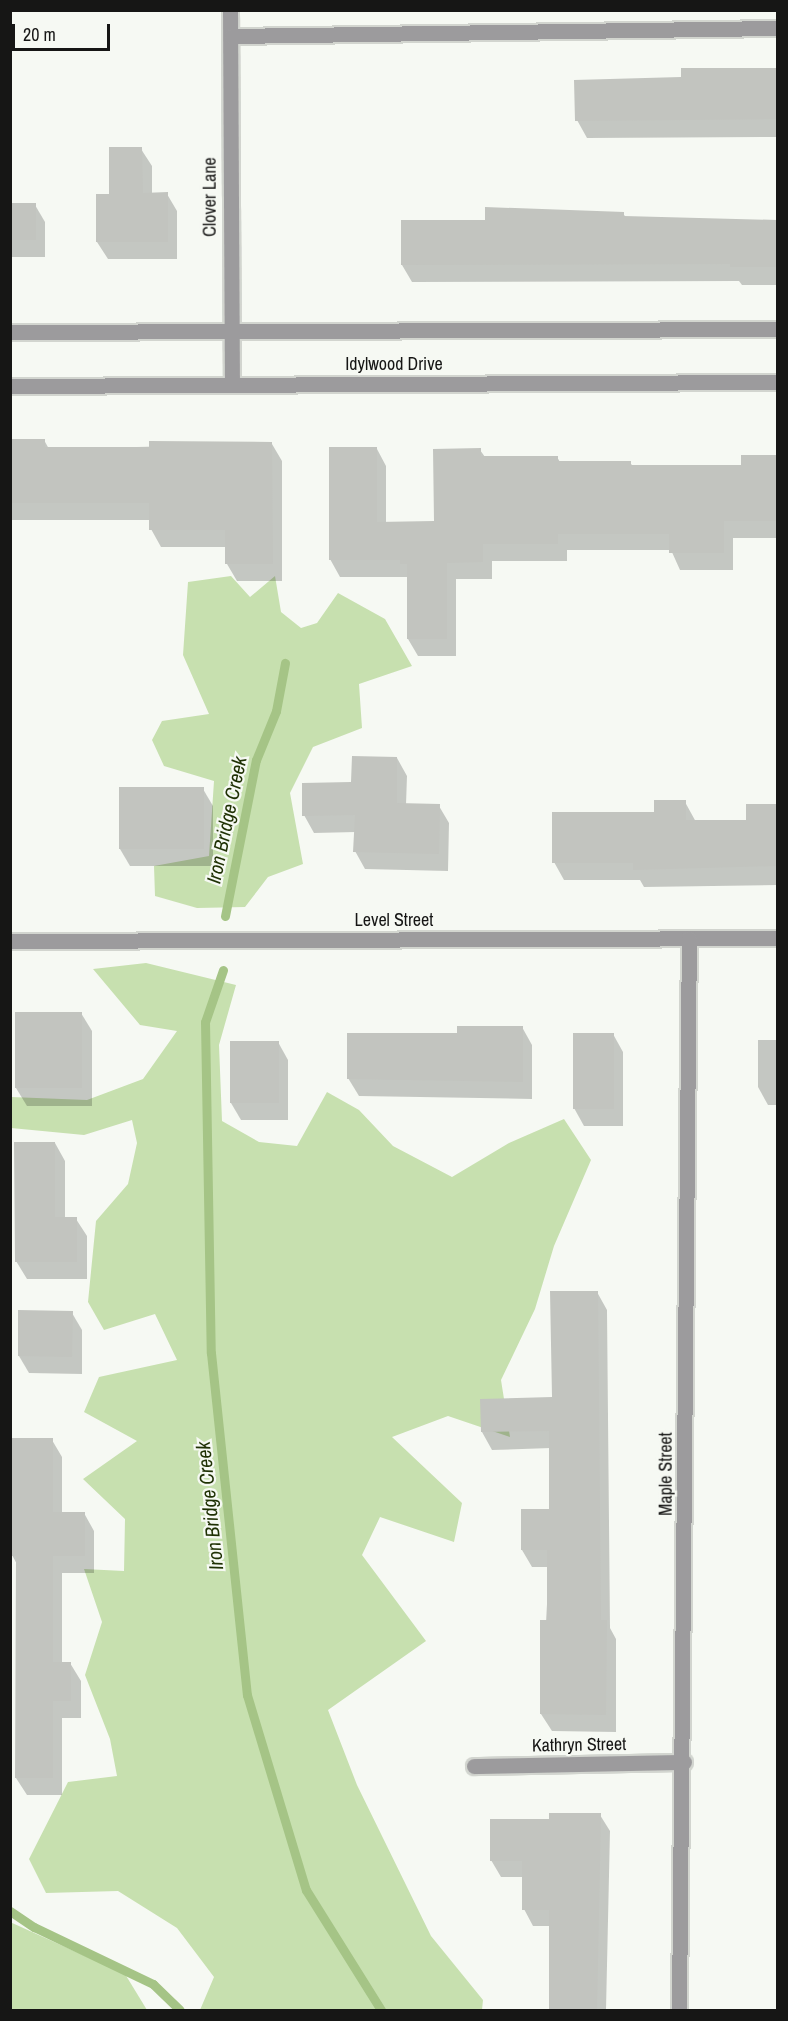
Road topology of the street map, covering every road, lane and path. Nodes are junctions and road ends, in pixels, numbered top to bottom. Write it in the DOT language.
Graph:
graph roads {
  1 [pos="230,10"];
  2 [pos="777,28"];
  3 [pos="231,36"];
  4 [pos="777,329"];
  5 [pos="230,330"];
  6 [pos="10,332"];
  7 [pos="777,382"];
  8 [pos="232,383"];
  9 [pos="10,386"];
  10 [pos="689,938"];
  11 [pos="777,938"];
  12 [pos="10,941"];
  13 [pos="684,1762"];
  14 [pos="474,1766"];
  15 [pos="679,2010"];
  1 -- 3 [label="street, Clover Lane"];
  2 -- 3 [label="street"];
  3 -- 5 [label="street, Clover Lane"];
  4 -- 5 [label="street, Idylwood Drive"];
  5 -- 6 [label="street, Idylwood Drive"];
  5 -- 8 [label="street, Clover Lane"];
  7 -- 8 [label="street, Idylwood Drive"];
  8 -- 9 [label="street, Idylwood Drive"];
  10 -- 11 [label="street, Level Street"];
  10 -- 12 [label="street, Level Street"];
  10 -- 13 [label="street, Maple Street"];
  13 -- 14 [label="street, Kathryn Street"];
  13 -- 15 [label="street, Maple Street"];
}
